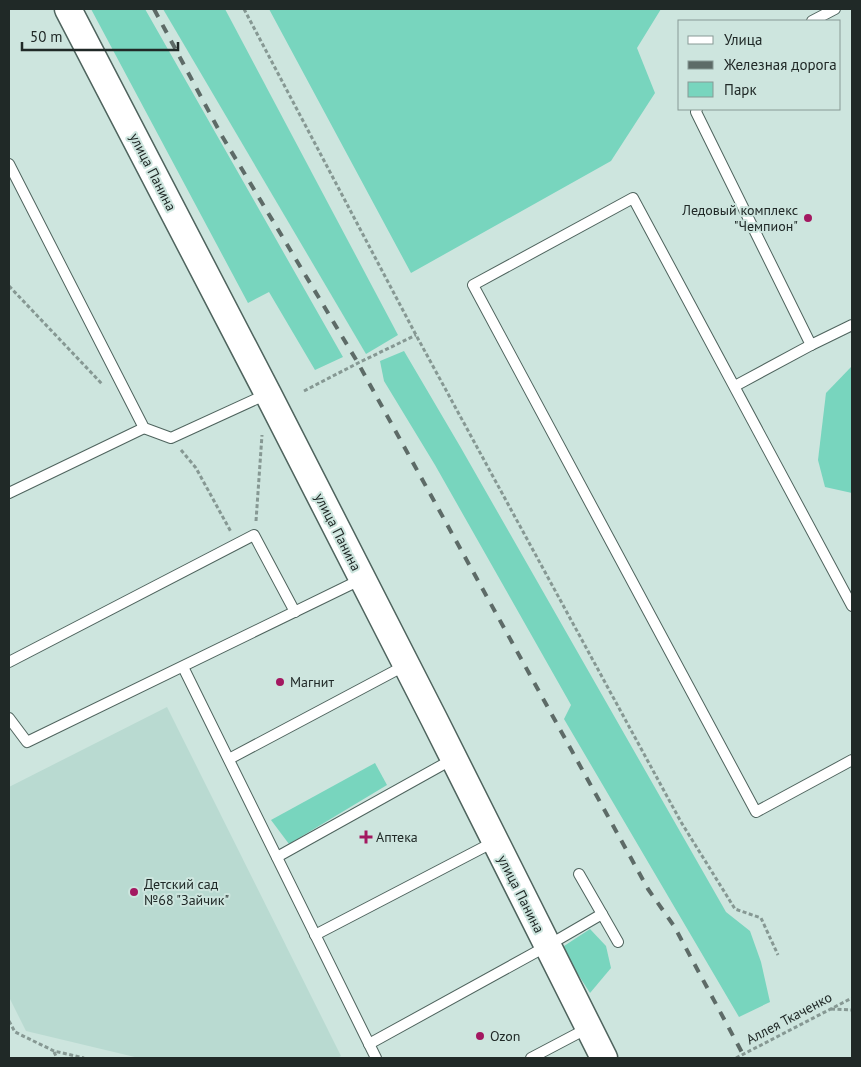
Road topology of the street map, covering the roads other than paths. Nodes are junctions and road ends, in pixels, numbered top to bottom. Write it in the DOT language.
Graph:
graph roads {
  1 [pos="68,9"];
  2 [pos="835,9"];
  3 [pos="814,20"];
  4 [pos="697,110"];
  5 [pos="9,164"];
  6 [pos="852,325"];
  7 [pos="811,345"];
  8 [pos="734,386"];
  9 [pos="268,394"];
  10 [pos="144,428"];
  11 [pos="9,493"];
  12 [pos="362,579"];
  13 [pos="852,606"];
  14 [pos="295,612"];
  15 [pos="9,662"];
  16 [pos="406,665"];
  17 [pos="183,666"];
  18 [pos="9,718"];
  19 [pos="454,758"];
  20 [pos="228,759"];
  21 [pos="852,760"];
  22 [pos="494,840"];
  23 [pos="277,856"];
  24 [pos="579,874"];
  25 [pos="602,914"];
  26 [pos="315,935"];
  27 [pos="618,942"];
  28 [pos="547,946"];
  29 [pos="588,1027"];
  30 [pos="369,1044"];
  31 [pos="376,1058"];
  32 [pos="531,1058"];
  33 [pos="604,1058"];
  1 -- 9 [label="street, улица Панина"];
  2 -- 3 [label="lane"];
  4 -- 7 [label="lane"];
  5 -- 10 [label="lane"];
  6 -- 7 [label="lane"];
  7 -- 8 [label="lane"];
  8 -- 13 [label="lane"];
  8 -- 21 [label="lane"];
  9 -- 10 [label="lane"];
  9 -- 12 [label="street, улица Панина"];
  10 -- 11 [label="lane"];
  12 -- 14 [label="lane"];
  12 -- 16 [label="street, улица Панина"];
  14 -- 15 [label="lane"];
  14 -- 17 [label="lane"];
  16 -- 19 [label="street, улица Панина"];
  16 -- 20 [label="lane"];
  17 -- 18 [label="lane"];
  17 -- 20 [label="lane"];
  19 -- 22 [label="street, улица Панина"];
  19 -- 23 [label="lane"];
  20 -- 23 [label="lane"];
  22 -- 26 [label="lane"];
  22 -- 28 [label="street, улица Панина"];
  23 -- 26 [label="lane"];
  24 -- 25 [label="lane"];
  25 -- 27 [label="lane"];
  25 -- 28 [label="lane"];
  26 -- 30 [label="lane"];
  28 -- 29 [label="street, улица Панина"];
  28 -- 30 [label="lane"];
  29 -- 32 [label="lane"];
  29 -- 33 [label="street, улица Панина"];
  30 -- 31 [label="lane"];
}
